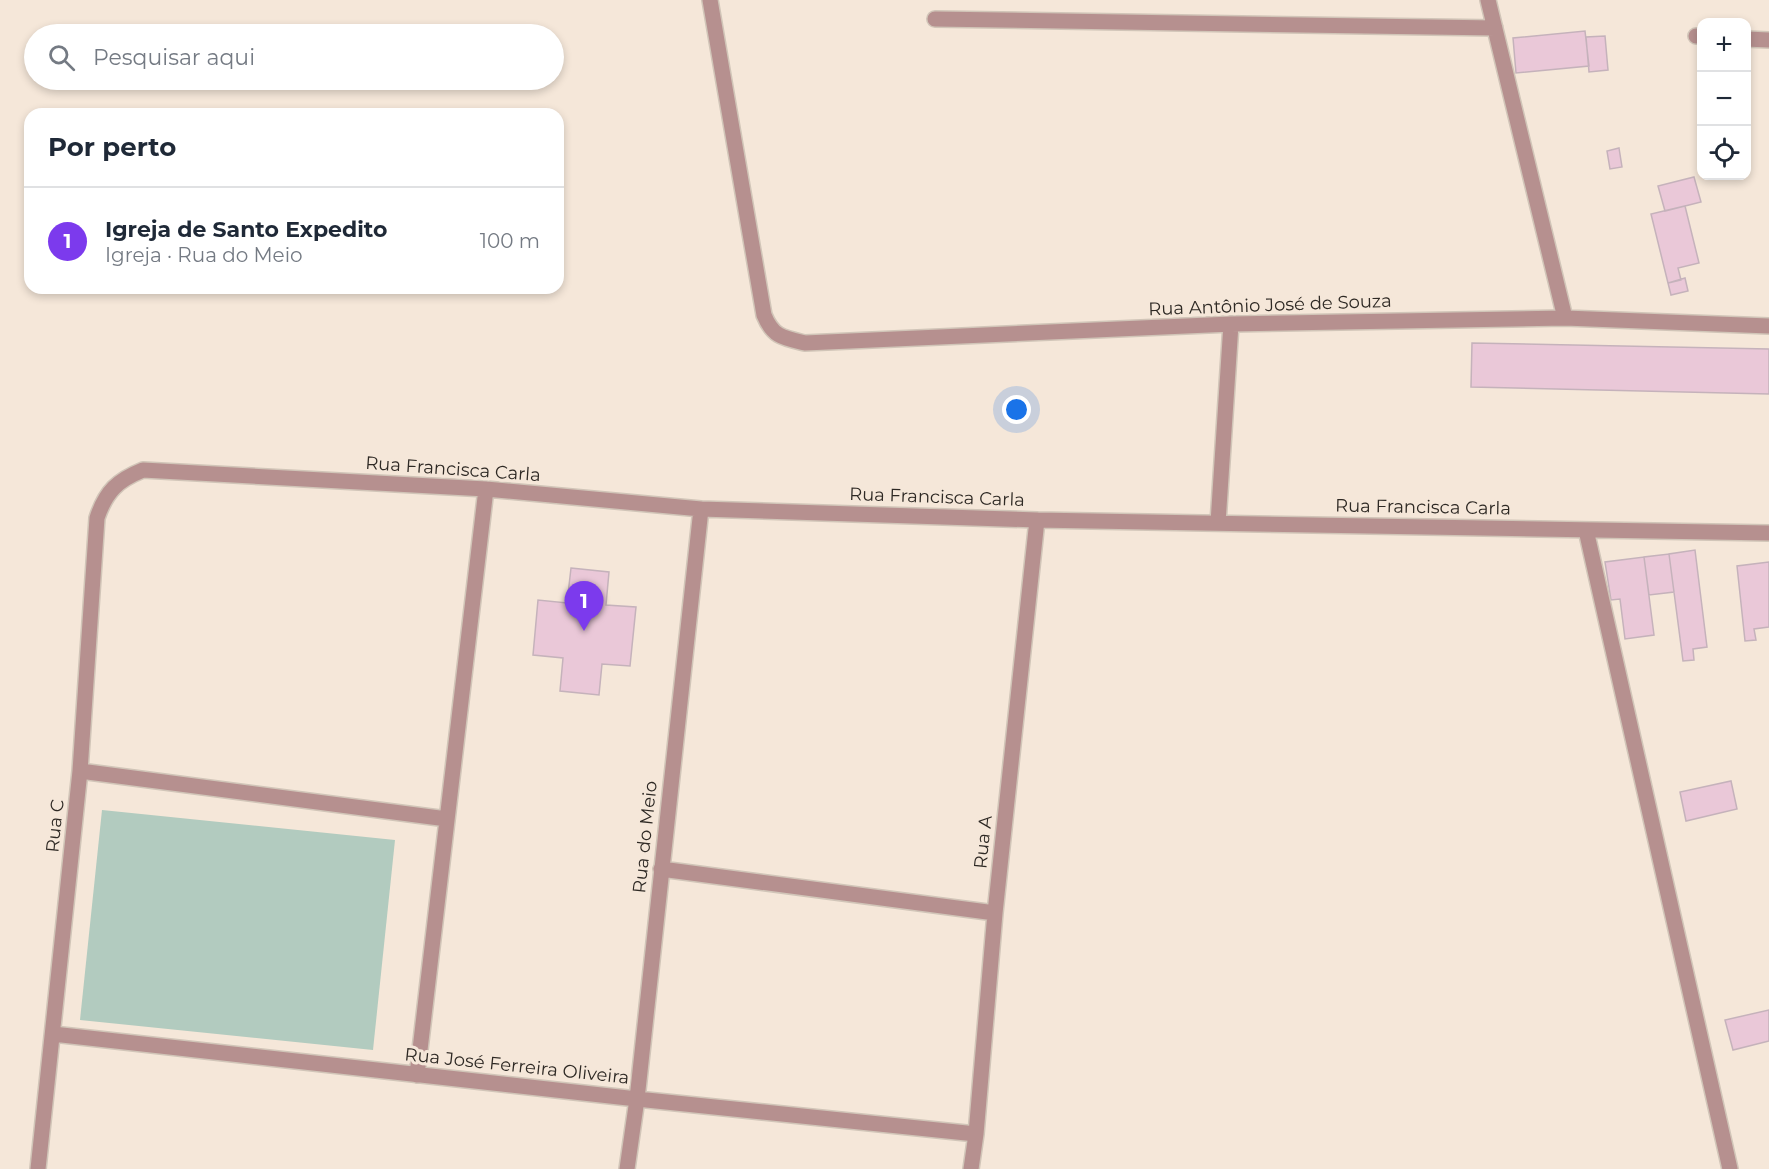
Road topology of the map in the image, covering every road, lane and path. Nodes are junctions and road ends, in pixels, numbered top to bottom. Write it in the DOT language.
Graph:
graph roads {
  1 [pos="710,0"];
  2 [pos="1488,0"];
  3 [pos="935,19"];
  4 [pos="1495,28"];
  5 [pos="1751,39"];
  6 [pos="1769,40"];
  7 [pos="1565,318"];
  8 [pos="1231,324"];
  9 [pos="1769,326"];
  10 [pos="486,489"];
  11 [pos="112,490"];
  12 [pos="701,509"];
  13 [pos="1037,520"];
  14 [pos="1218,524"];
  15 [pos="1586,530"];
  16 [pos="1769,533"];
  17 [pos="80,771"];
  18 [pos="447,819"];
  19 [pos="661,869"];
  20 [pos="995,913"];
  21 [pos="53,1034"];
  22 [pos="417,1075"];
  23 [pos="637,1099"];
  24 [pos="976,1134"];
  25 [pos="38,1169"];
  26 [pos="627,1169"];
  27 [pos="971,1169"];
  28 [pos="1730,1169"];
  1 -- 8 [label="street, Rua Antônio José de Souza"];
  2 -- 4 [label="street"];
  3 -- 4 [label="street"];
  4 -- 7 [label="street"];
  5 -- 6 [label="street"];
  7 -- 8 [label="street, Rua Antônio José de Souza"];
  7 -- 9 [label="street, Rua Antônio José de Souza"];
  8 -- 14 [label="street"];
  10 -- 11 [label="street, Rua Francisca Carla"];
  10 -- 12 [label="street, Rua Francisca Carla"];
  10 -- 18 [label="street"];
  11 -- 17 [label="street, Rua C"];
  12 -- 13 [label="street, Rua Francisca Carla"];
  12 -- 19 [label="street, Rua do Meio"];
  13 -- 14 [label="street, Rua Francisca Carla"];
  13 -- 20 [label="street, Rua A"];
  14 -- 15 [label="street, Rua Francisca Carla"];
  15 -- 16 [label="street, Rua Francisca Carla"];
  15 -- 28 [label="street"];
  17 -- 18 [label="street"];
  17 -- 21 [label="street, Rua C"];
  18 -- 22 [label="street"];
  19 -- 20 [label="street"];
  19 -- 23 [label="street, Rua do Meio"];
  20 -- 24 [label="street, Rua A"];
  21 -- 22 [label="street, Rua José Ferreira Oliveira"];
  21 -- 25 [label="street, Rua C"];
  22 -- 23 [label="street, Rua José Ferreira Oliveira"];
  23 -- 24 [label="street, Rua José Ferreira Oliveira"];
  23 -- 26 [label="street, Rua do Meio"];
  24 -- 27 [label="street, Rua A"];
}
